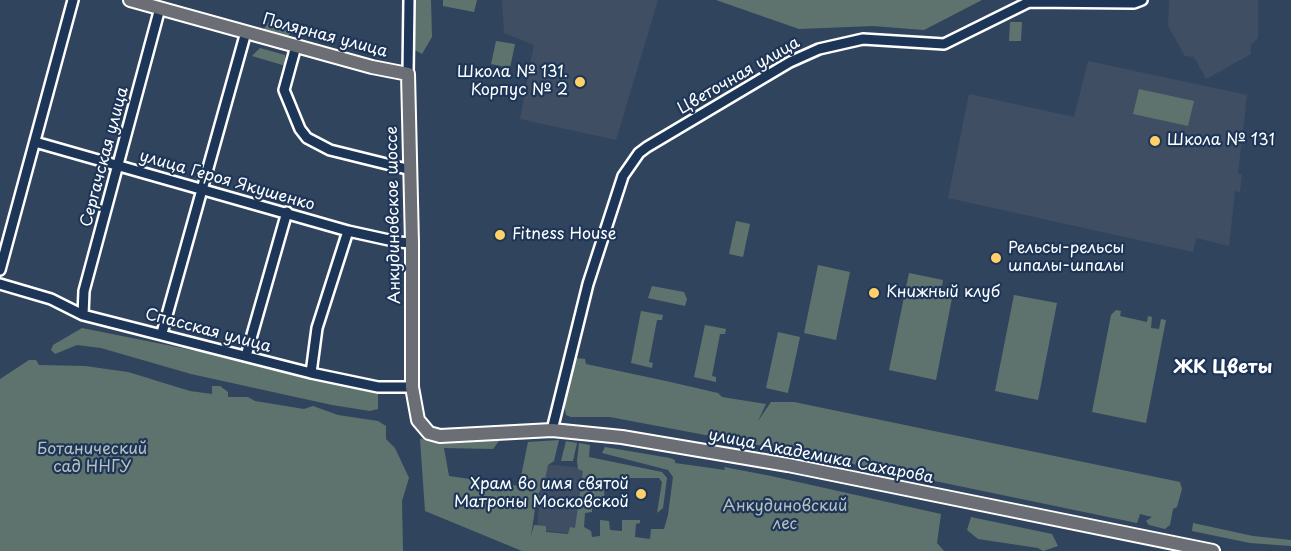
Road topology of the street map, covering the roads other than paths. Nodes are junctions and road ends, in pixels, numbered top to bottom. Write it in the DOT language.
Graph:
graph roads {
  1 [pos="73,0"];
  2 [pos="130,0"];
  3 [pos="409,0"];
  4 [pos="1142,0"];
  5 [pos="160,8"];
  6 [pos="246,32"];
  7 [pos="296,46"];
  8 [pos="408,74"];
  9 [pos="34,142"];
  10 [pos="119,166"];
  11 [pos="411,170"];
  12 [pos="201,188"];
  13 [pos="287,212"];
  14 [pos="348,231"];
  15 [pos="412,243"];
  16 [pos="0,270"];
  17 [pos="0,284"];
  18 [pos="83,315"];
  19 [pos="162,333"];
  20 [pos="246,356"];
  21 [pos="311,374"];
  22 [pos="412,387"];
  23 [pos="422,428"];
  24 [pos="552,430"];
  25 [pos="1213,551"];
  1 -- 9 [label="street"];
  2 -- 5 [label="main road, Полярная улица"];
  3 -- 8 [label="street, Анкудиновское шоссе"];
  4 -- 24 [label="street, Цветочная улица"];
  5 -- 6 [label="main road, Полярная улица"];
  5 -- 10 [label="street, Сергачская улица"];
  6 -- 7 [label="main road, Полярная улица"];
  6 -- 12 [label="street"];
  7 -- 8 [label="main road, Полярная улица"];
  7 -- 11 [label="street"];
  8 -- 11 [label="main road, Анкудиновское шоссе"];
  9 -- 10 [label="street, улица Героя Якушенко"];
  9 -- 16 [label="street"];
  10 -- 12 [label="street, улица Героя Якушенко"];
  10 -- 18 [label="street, Сергачская улица"];
  11 -- 15 [label="main road, Анкудиновское шоссе"];
  12 -- 13 [label="street, улица Героя Якушенко"];
  12 -- 19 [label="street"];
  13 -- 14 [label="street, улица Героя Якушенко"];
  13 -- 20 [label="street"];
  14 -- 15 [label="street, улица Героя Якушенко"];
  14 -- 21 [label="street"];
  15 -- 22 [label="main road, Анкудиновское шоссе"];
  17 -- 18 [label="street, Спасская улица"];
  18 -- 19 [label="street, Спасская улица"];
  19 -- 20 [label="street, Спасская улица"];
  20 -- 21 [label="street, Спасская улица"];
  21 -- 22 [label="street, Спасская улица"];
  22 -- 23 [label="main road, Анкудиновское шоссе"];
  23 -- 24 [label="main road, улица Академика Сахарова"];
  24 -- 25 [label="main road, улица Академика Сахарова"];
}
